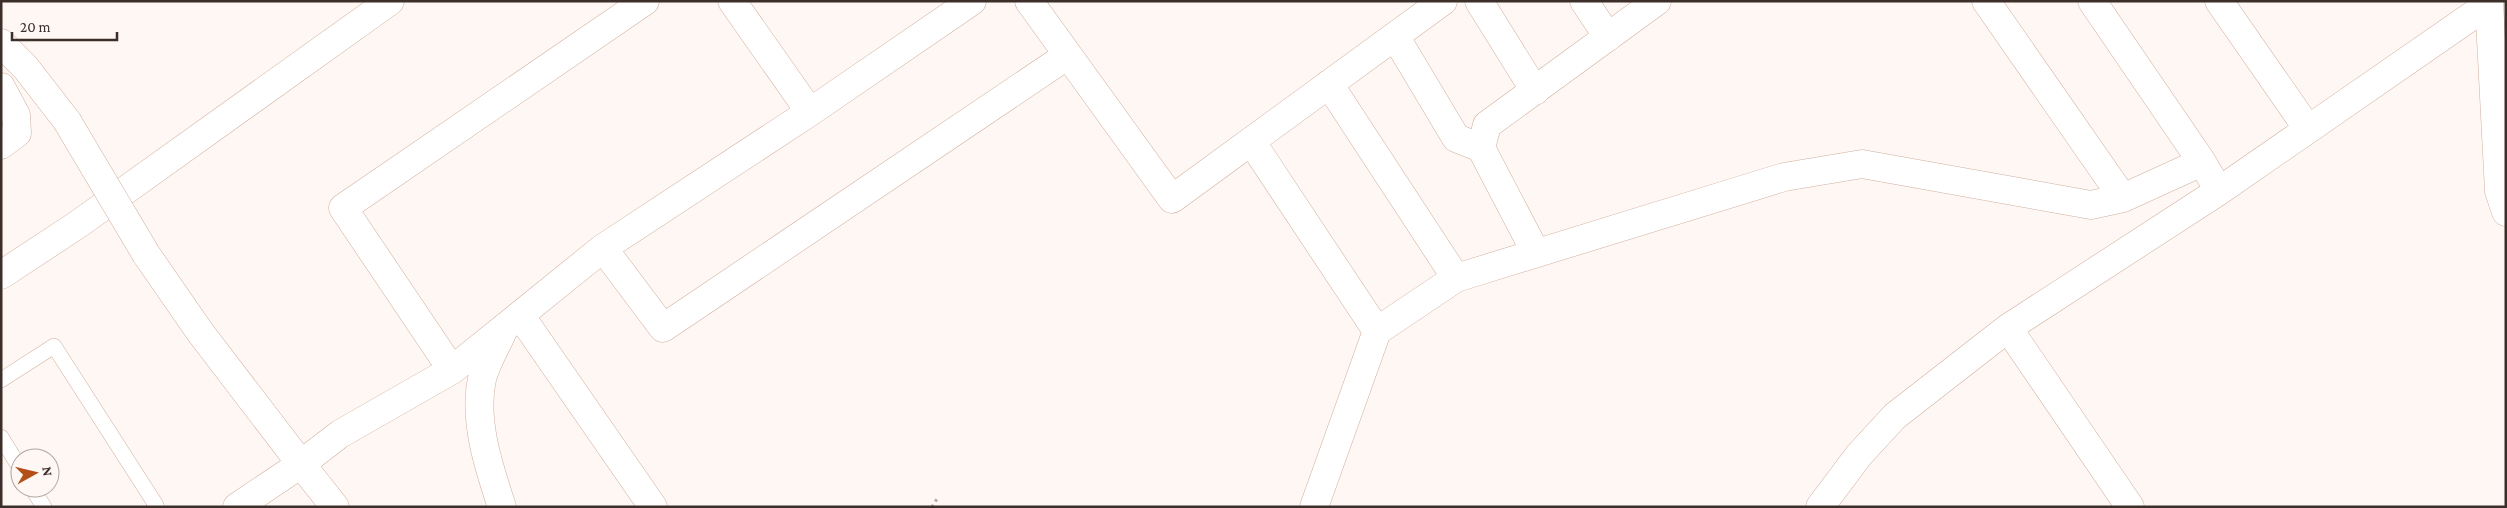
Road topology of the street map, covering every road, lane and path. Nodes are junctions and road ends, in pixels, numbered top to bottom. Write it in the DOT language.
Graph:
graph roads {
  1 [pos="390,1"];
  2 [pos="645,1"];
  3 [pos="732,1"];
  4 [pos="972,1"];
  5 [pos="1029,1"];
  6 [pos="1443,1"];
  7 [pos="1479,1"];
  8 [pos="1584,1"];
  9 [pos="1657,1"];
  10 [pos="1986,1"];
  11 [pos="2092,1"];
  12 [pos="2219,1"];
  13 [pos="2489,3"];
  14 [pos="1395,36"];
  15 [pos="1608,37"];
  16 [pos="1,43"];
  17 [pos="1068,55"];
  18 [pos="1329,84"];
  19 [pos="1,87"];
  20 [pos="1535,90"];
  21 [pos="810,112"];
  22 [pos="2308,129"];
  23 [pos="1250,141"];
  24 [pos="1,145"];
  25 [pos="1481,148"];
  26 [pos="2202,162"];
  27 [pos="2219,191"];
  28 [pos="2123,198"];
  29 [pos="2506,212"];
  30 [pos="603,248"];
  31 [pos="1536,253"];
  32 [pos="1,275"];
  33 [pos="1456,278"];
  34 [pos="512,322"];
  35 [pos="2008,328"];
  36 [pos="1377,331"];
  37 [pos="452,370"];
  38 [pos="1,380"];
  39 [pos="1,437"];
  40 [pos="10,452"];
  41 [pos="301,464"];
  42 [pos="938,497"];
  43 [pos="154,507"];
  44 [pos="238,507"];
  45 [pos="335,507"];
  46 [pos="502,507"];
  47 [pos="652,507"];
  48 [pos="932,507"];
  49 [pos="1314,507"];
  50 [pos="1820,507"];
  51 [pos="2130,507"];
  1 -- 32 [label="street"];
  2 -- 37 [label="street"];
  3 -- 21 [label="street"];
  4 -- 21 [label="street"];
  5 -- 17 [label="street"];
  6 -- 14 [label="street"];
  7 -- 20 [label="street"];
  8 -- 15 [label="street"];
  9 -- 15 [label="street"];
  10 -- 28 [label="street"];
  11 -- 26 [label="street"];
  12 -- 22 [label="street"];
  13 -- 22 [label="street"];
  13 -- 29 [label="street"];
  14 -- 18 [label="street"];
  14 -- 25 [label="street"];
  15 -- 20 [label="street"];
  16 -- 41 [label="street, bridge"];
  17 -- 23 [label="street"];
  17 -- 30 [label="street"];
  18 -- 23 [label="street"];
  18 -- 33 [label="street"];
  19 -- 24 [label="street"];
  20 -- 25 [label="street"];
  21 -- 30 [label="street"];
  22 -- 27 [label="street"];
  23 -- 36 [label="street"];
  25 -- 31 [label="street"];
  26 -- 27 [label="street"];
  26 -- 28 [label="street"];
  27 -- 35 [label="street"];
  28 -- 31 [label="street"];
  30 -- 34 [label="street"];
  31 -- 33 [label="street"];
  33 -- 36 [label="street"];
  34 -- 37 [label="street"];
  34 -- 46 [label="street"];
  34 -- 47 [label="street"];
  35 -- 50 [label="street"];
  35 -- 51 [label="street"];
  36 -- 49 [label="street"];
  37 -- 41 [label="street"];
  38 -- 43 [label="lane"];
  39 -- 40 [label="lane"];
  41 -- 44 [label="street"];
  41 -- 45 [label="street"];
  42 -- 48 [label="path"];
}
